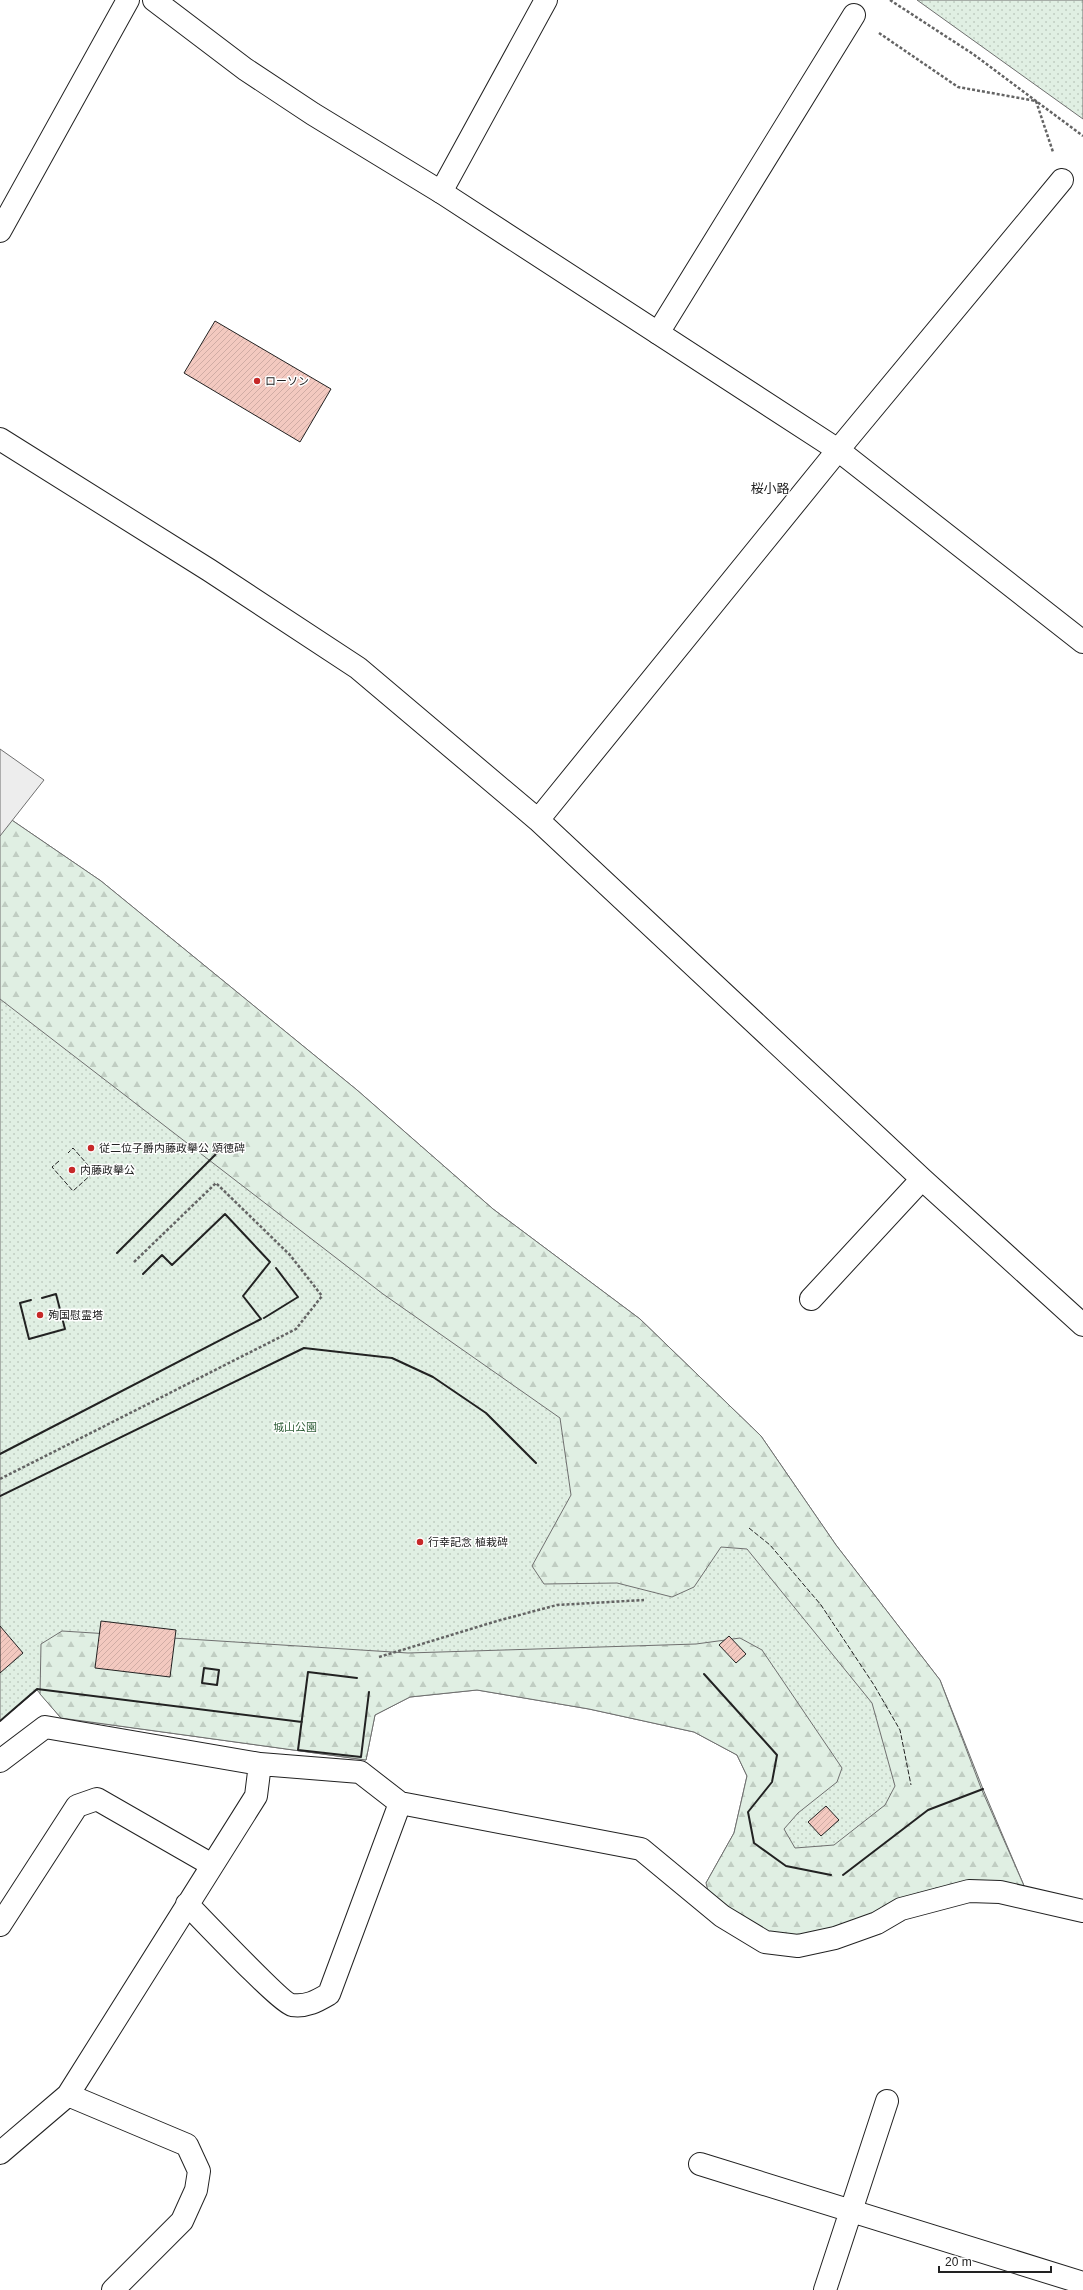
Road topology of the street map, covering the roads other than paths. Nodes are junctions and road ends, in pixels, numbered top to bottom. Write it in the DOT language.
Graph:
graph roads {
  1 [pos="128,0"];
  2 [pos="154,0"];
  3 [pos="546,0"];
  4 [pos="854,15"];
  5 [pos="1062,180"];
  6 [pos="442,192"];
  7 [pos="0,231"];
  8 [pos="658,333"];
  9 [pos="0,438"];
  10 [pos="838,450"];
  11 [pos="1083,642"];
  12 [pos="538,820"];
  13 [pos="922,1179"];
  14 [pos="811,1300"];
  15 [pos="1083,1325"];
  16 [pos="0,1761"];
  17 [pos="260,1764"];
  18 [pos="400,1803"];
  19 [pos="212,1865"];
  20 [pos="187,1904"];
  21 [pos="1083,1911"];
  22 [pos="0,1925"];
  23 [pos="68,2095"];
  24 [pos="887,2100"];
  25 [pos="0,2153"];
  26 [pos="700,2164"];
  27 [pos="851,2211"];
  28 [pos="1083,2283"];
  29 [pos="114,2290"];
  30 [pos="825,2290"];
  1 -- 7 [label="street"];
  2 -- 6 [label="street"];
  3 -- 6 [label="street"];
  4 -- 8 [label="street"];
  5 -- 10 [label="street"];
  6 -- 8 [label="street"];
  8 -- 10 [label="street"];
  9 -- 12 [label="street"];
  10 -- 11 [label="street"];
  10 -- 12 [label="street"];
  12 -- 13 [label="street"];
  13 -- 14 [label="street"];
  13 -- 15 [label="street"];
  16 -- 17 [label="street"];
  17 -- 18 [label="street"];
  17 -- 19 [label="street"];
  18 -- 20 [label="street"];
  18 -- 21 [label="street"];
  19 -- 20 [label="street"];
  19 -- 22 [label="street"];
  20 -- 23 [label="street"];
  23 -- 25 [label="street"];
  23 -- 29 [label="street"];
  24 -- 27 [label="street"];
  26 -- 27 [label="street"];
  27 -- 28 [label="street"];
  27 -- 30 [label="street"];
}
